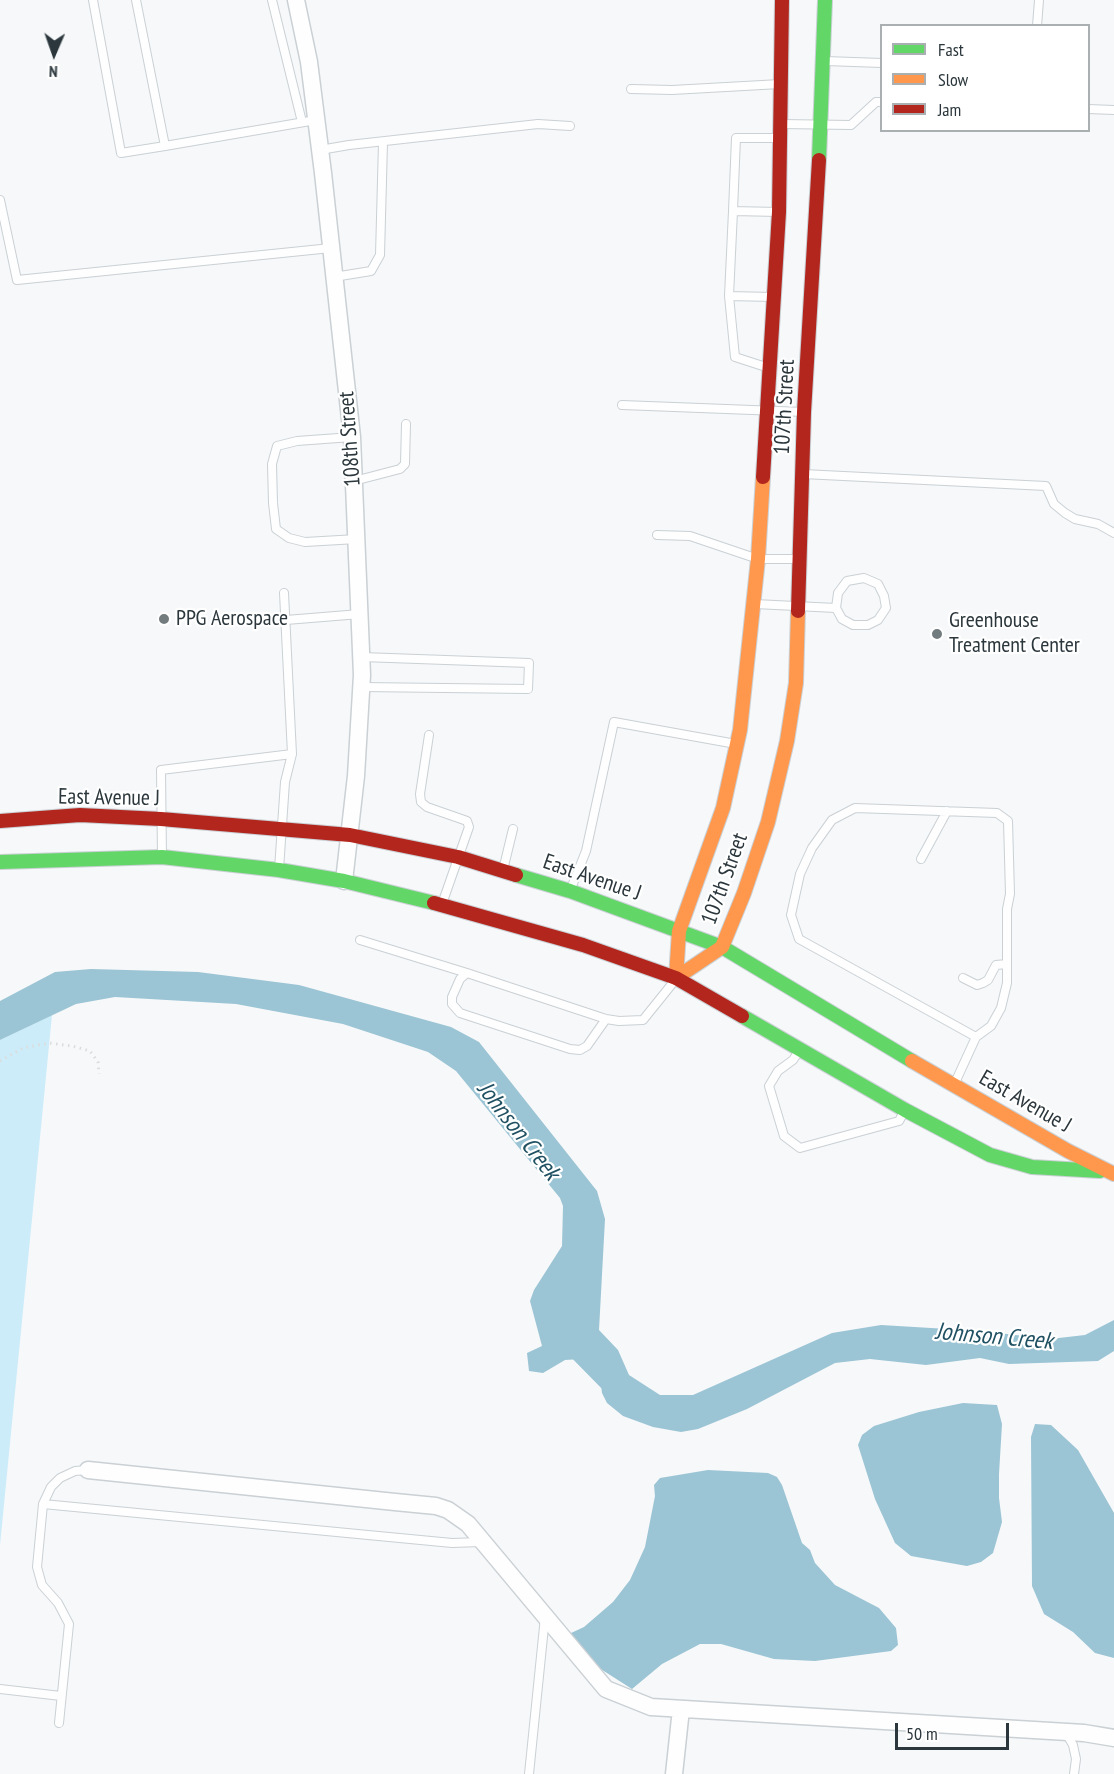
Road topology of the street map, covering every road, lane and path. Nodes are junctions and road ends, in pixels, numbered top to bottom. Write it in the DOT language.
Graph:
graph roads {
  1 [pos="93,0"];
  2 [pos="136,0"];
  3 [pos="272,0"];
  4 [pos="296,0"];
  5 [pos="782,0"];
  6 [pos="825,0"];
  7 [pos="1039,0"];
  8 [pos="1037,24"];
  9 [pos="823,61"];
  10 [pos="880,63"];
  11 [pos="781,84"];
  12 [pos="631,89"];
  13 [pos="880,102"];
  14 [pos="1090,108"];
  15 [pos="1114,110"];
  16 [pos="309,121"];
  17 [pos="821,125"];
  18 [pos="570,126"];
  19 [pos="780,131"];
  20 [pos="383,143"];
  21 [pos="165,146"];
  22 [pos="320,150"];
  23 [pos="0,200"];
  24 [pos="733,211"];
  25 [pos="779,212"];
  26 [pos="331,249"];
  27 [pos="334,277"];
  28 [pos="729,296"];
  29 [pos="773,297"];
  30 [pos="769,368"];
  31 [pos="622,405"];
  32 [pos="766,411"];
  33 [pos="804,412"];
  34 [pos="406,424"];
  35 [pos="352,437"];
  36 [pos="803,474"];
  37 [pos="354,482"];
  38 [pos="1114,533"];
  39 [pos="657,535"];
  40 [pos="357,539"];
  41 [pos="758,559"];
  42 [pos="800,560"];
  43 [pos="284,593"];
  44 [pos="754,604"];
  45 [pos="798,606"];
  46 [pos="836,608"];
  47 [pos="360,614"];
  48 [pos="286,620"];
  49 [pos="362,657"];
  50 [pos="362,687"];
  51 [pos="429,735"];
  52 [pos="736,744"];
  53 [pos="292,754"];
  54 [pos="947,812"];
  55 [pos="161,819"];
  56 [pos="0,820"];
  57 [pos="282,829"];
  58 [pos="513,829"];
  59 [pos="351,835"];
  60 [pos="458,856"];
  61 [pos="162,857"];
  62 [pos="921,859"];
  63 [pos="0,862"];
  64 [pos="279,870"];
  65 [pos="503,871"];
  66 [pos="344,881"];
  67 [pos="570,891"];
  68 [pos="442,905"];
  69 [pos="679,932"];
  70 [pos="360,940"];
  71 [pos="722,947"];
  72 [pos="1007,963"];
  73 [pos="467,973"];
  74 [pos="676,978"];
  75 [pos="963,978"];
  76 [pos="606,1018"];
  77 [pos="976,1037"];
  78 [pos="800,1049"];
  79 [pos="0,1061"];
  80 [pos="99,1074"];
  81 [pos="954,1086"];
  82 [pos="905,1110"];
  83 [pos="1112,1173"];
  84 [pos="88,1470"];
  85 [pos="43,1504"];
  86 [pos="483,1542"];
  87 [pos="545,1617"];
  88 [pos="0,1689"];
  89 [pos="61,1696"];
  90 [pos="681,1710"];
  91 [pos="59,1723"];
  92 [pos="1066,1732"];
  93 [pos="1114,1738"];
  94 [pos="529,1774"];
  95 [pos="674,1774"];
  96 [pos="1074,1774"];
  1 -- 21 [label="lane"];
  2 -- 21 [label="lane"];
  3 -- 16 [label="lane"];
  4 -- 16 [label="street, 108th Street"];
  5 -- 11 [label="street, 107th Street"];
  6 -- 9 [label="street, 107th Street"];
  7 -- 8 [label="lane"];
  9 -- 10 [label="lane"];
  9 -- 17 [label="street, 107th Street"];
  11 -- 12 [label="lane"];
  11 -- 19 [label="street, 107th Street"];
  13 -- 17 [label="lane"];
  14 -- 15 [label="lane"];
  16 -- 21 [label="lane"];
  16 -- 22 [label="street, 108th Street"];
  17 -- 19 [label="lane"];
  17 -- 33 [label="street, 107th Street"];
  18 -- 20 [label="lane"];
  19 -- 24 [label="lane"];
  19 -- 25 [label="street, 107th Street"];
  20 -- 22 [label="lane"];
  20 -- 27 [label="lane"];
  22 -- 26 [label="street, 108th Street"];
  23 -- 26 [label="lane"];
  24 -- 25 [label="lane"];
  24 -- 28 [label="lane"];
  25 -- 29 [label="street, 107th Street"];
  26 -- 27 [label="street, 108th Street"];
  27 -- 35 [label="street, 108th Street"];
  28 -- 29 [label="lane"];
  28 -- 30 [label="lane"];
  29 -- 30 [label="street, 107th Street"];
  30 -- 32 [label="street, 107th Street"];
  31 -- 32 [label="lane"];
  32 -- 33 [label="lane"];
  32 -- 41 [label="street, 107th Street"];
  33 -- 36 [label="street, 107th Street"];
  34 -- 37 [label="lane"];
  35 -- 37 [label="street, 108th Street"];
  35 -- 40 [label="lane"];
  36 -- 38 [label="lane"];
  36 -- 42 [label="street, 107th Street"];
  37 -- 40 [label="street, 108th Street"];
  39 -- 41 [label="lane"];
  40 -- 47 [label="street, 108th Street"];
  41 -- 42 [label="lane"];
  41 -- 44 [label="street, 107th Street"];
  42 -- 45 [label="street, 107th Street"];
  43 -- 48 [label="lane"];
  44 -- 45 [label="lane"];
  44 -- 52 [label="street, 107th Street"];
  45 -- 46 [label="lane"];
  45 -- 71 [label="street, 107th Street"];
  46 -- 46 [label="lane"];
  47 -- 48 [label="lane"];
  47 -- 49 [label="street, 108th Street"];
  48 -- 53 [label="lane"];
  49 -- 50 [label="street, 108th Street"];
  49 -- 50 [label="lane"];
  50 -- 59 [label="street, 108th Street"];
  51 -- 60 [label="lane"];
  52 -- 67 [label="lane"];
  52 -- 69 [label="street, 107th Street"];
  53 -- 55 [label="lane"];
  53 -- 57 [label="lane"];
  54 -- 62 [label="lane"];
  54 -- 72 [label="lane"];
  54 -- 77 [label="lane"];
  55 -- 56 [label="street, East Avenue J"];
  55 -- 57 [label="street, East Avenue J"];
  55 -- 61 [label="lane"];
  57 -- 59 [label="street, East Avenue J"];
  57 -- 64 [label="lane"];
  58 -- 65 [label="lane"];
  59 -- 60 [label="street, East Avenue J"];
  59 -- 66 [label="street, 108th Street"];
  60 -- 65 [label="street, East Avenue J"];
  60 -- 68 [label="lane"];
  61 -- 63 [label="street, East Avenue J"];
  61 -- 64 [label="street, East Avenue J"];
  64 -- 66 [label="street, East Avenue J"];
  65 -- 67 [label="street, East Avenue J"];
  66 -- 68 [label="street, East Avenue J"];
  67 -- 69 [label="street, East Avenue J"];
  68 -- 74 [label="street, East Avenue J"];
  69 -- 71 [label="street, East Avenue J"];
  69 -- 74 [label="street, 107th Street"];
  70 -- 73 [label="lane"];
  71 -- 74 [label="street, 107th Street"];
  71 -- 81 [label="street, East Avenue J"];
  72 -- 75 [label="lane"];
  72 -- 77 [label="lane"];
  73 -- 76 [label="lane"];
  73 -- 76 [label="lane"];
  74 -- 76 [label="lane"];
  74 -- 78 [label="street, East Avenue J"];
  77 -- 81 [label="lane"];
  78 -- 82 [label="street, East Avenue J"];
  78 -- 82 [label="lane"];
  79 -- 80 [label="path"];
  81 -- 83 [label="street, East Avenue J"];
  82 -- 83 [label="street, East Avenue J"];
  84 -- 85 [label="lane"];
  84 -- 86 [label="street"];
  85 -- 86 [label="lane"];
  85 -- 89 [label="lane"];
  86 -- 87 [label="street"];
  87 -- 90 [label="street"];
  87 -- 94 [label="lane"];
  88 -- 89 [label="lane"];
  89 -- 91 [label="lane"];
  90 -- 92 [label="street"];
  90 -- 95 [label="street"];
  92 -- 93 [label="street"];
  92 -- 96 [label="lane"];
}
